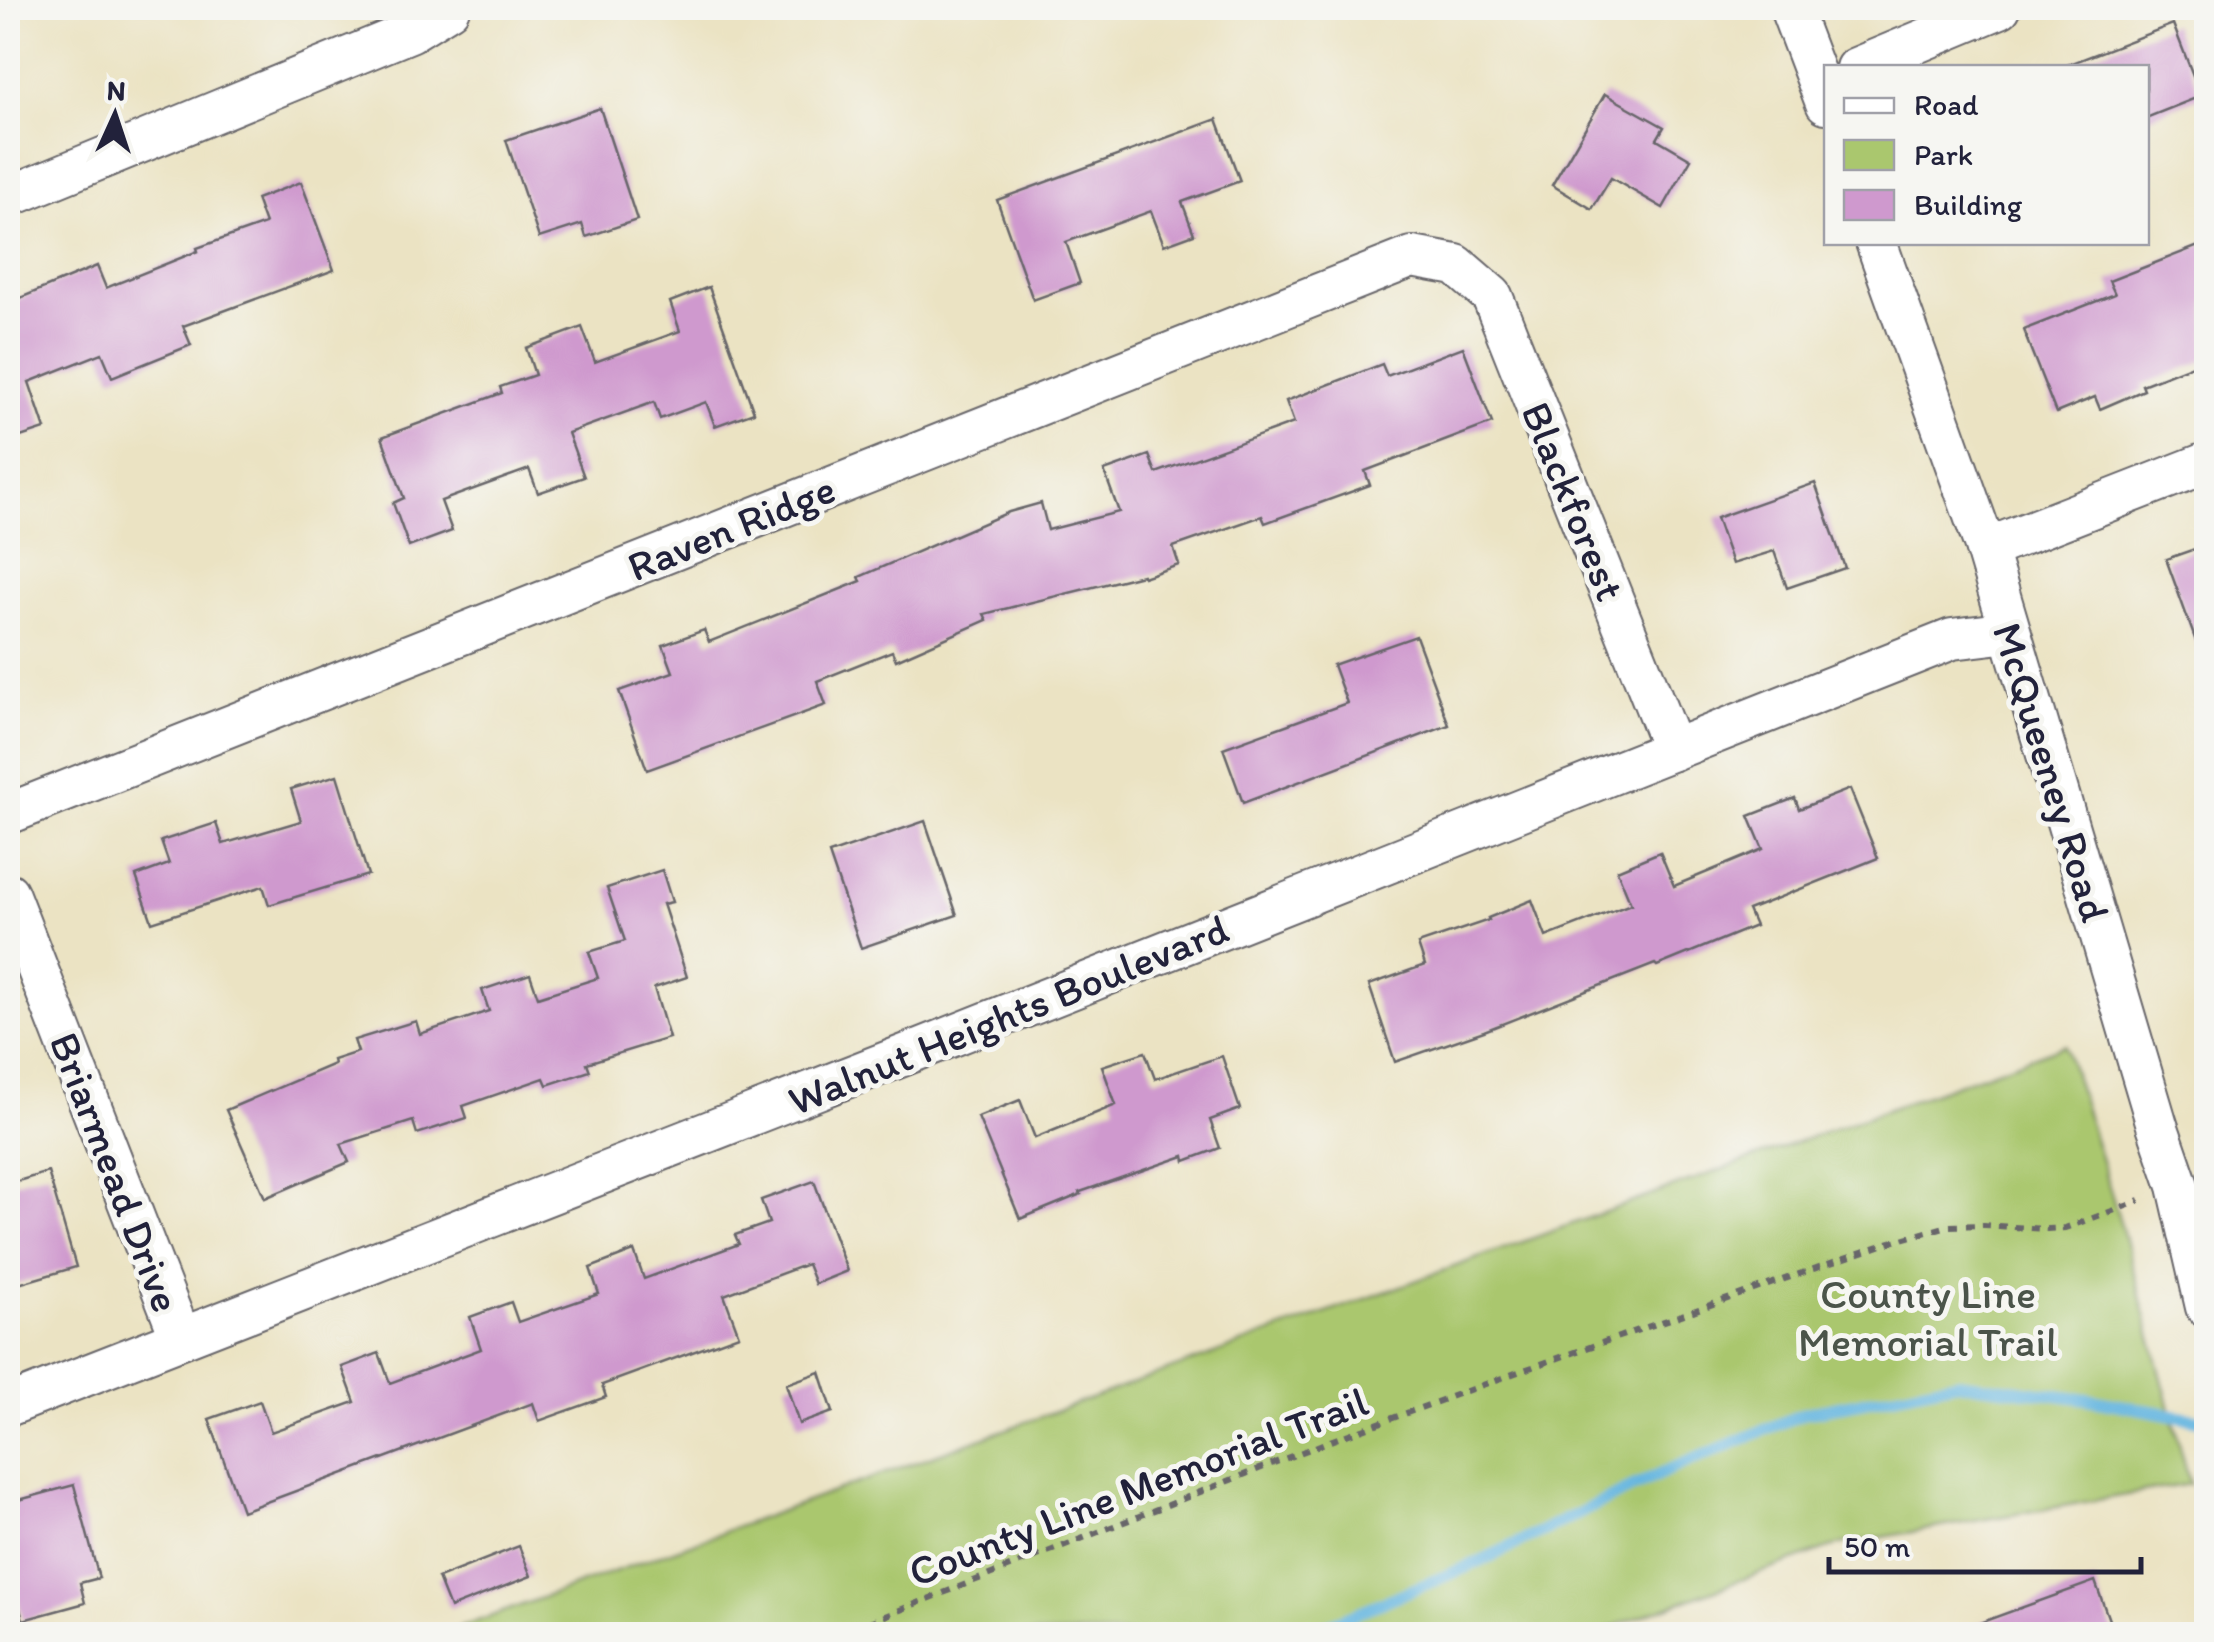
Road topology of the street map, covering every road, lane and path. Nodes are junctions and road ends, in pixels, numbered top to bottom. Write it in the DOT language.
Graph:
graph roads {
  1 [pos="449,8"];
  2 [pos="1790,8"];
  3 [pos="2000,8"];
  4 [pos="1872,65"];
  5 [pos="1824,69"];
  6 [pos="8,197"];
  7 [pos="1877,245"];
  8 [pos="1456,265"];
  9 [pos="2206,463"];
  10 [pos="1986,548"];
  11 [pos="2010,632"];
  12 [pos="1673,750"];
  13 [pos="8,814"];
  14 [pos="8,893"];
  15 [pos="2146,1199"];
  16 [pos="2202,1291"];
  17 [pos="181,1338"];
  18 [pos="8,1406"];
  19 [pos="839,1634"];
  1 -- 6 [label="street"];
  2 -- 5 [label="street"];
  3 -- 4 [label="street"];
  7 -- 10 [label="street, McQueeney Road"];
  8 -- 12 [label="street, Blackforest"];
  8 -- 13 [label="street, Raven Ridge"];
  9 -- 10 [label="street"];
  10 -- 11 [label="street, McQueeney Road"];
  11 -- 12 [label="street, Walnut Heights Boulevard"];
  11 -- 16 [label="street, McQueeney Road"];
  12 -- 17 [label="street, Walnut Heights Boulevard"];
  14 -- 17 [label="street, Briarmead Drive"];
  15 -- 19 [label="path, County Line Memorial Trail"];
  17 -- 18 [label="street, Walnut Heights Boulevard"];
}
